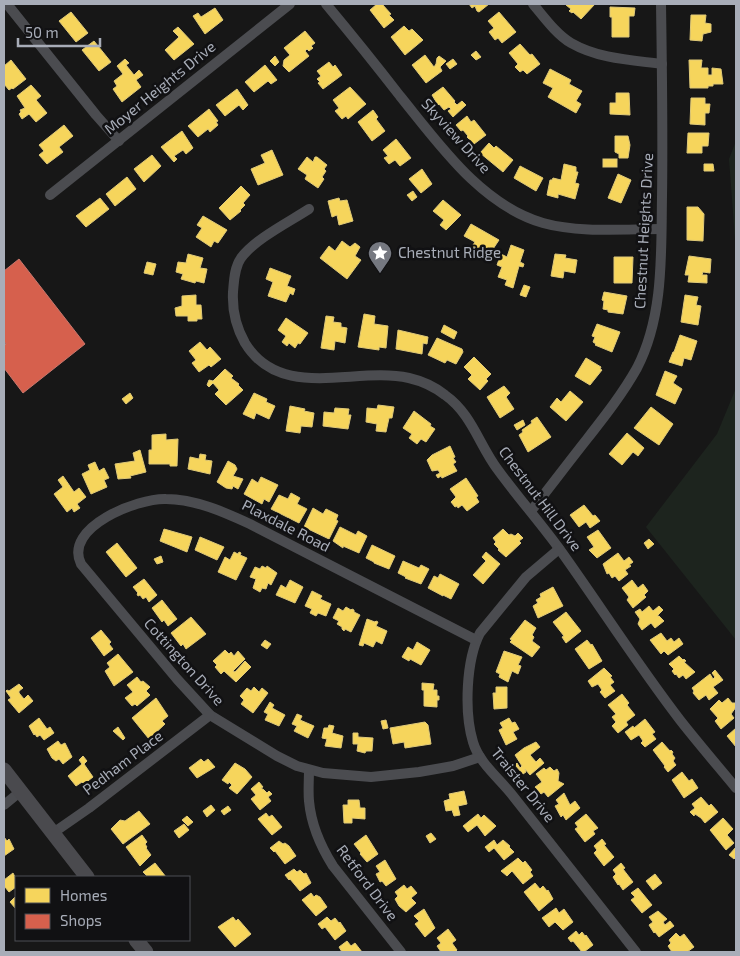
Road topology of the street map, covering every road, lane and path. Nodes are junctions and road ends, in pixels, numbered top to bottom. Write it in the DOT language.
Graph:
graph roads {
  1 [pos="7,4"];
  2 [pos="290,4"];
  3 [pos="326,4"];
  4 [pos="533,4"];
  5 [pos="661,4"];
  6 [pos="662,64"];
  7 [pos="119,141"];
  8 [pos="50,195"];
  9 [pos="309,209"];
  10 [pos="661,229"];
  11 [pos="531,511"];
  12 [pos="79,543"];
  13 [pos="559,549"];
  14 [pos="476,640"];
  15 [pos="210,715"];
  16 [pos="480,757"];
  17 [pos="4,770"];
  18 [pos="309,770"];
  19 [pos="736,788"];
  20 [pos="21,791"];
  21 [pos="4,805"];
  22 [pos="53,833"];
  23 [pos="86,876"];
  24 [pos="137,941"];
  25 [pos="146,952"];
  26 [pos="401,952"];
  27 [pos="636,952"];
  1 -- 7 [label="street"];
  2 -- 7 [label="street, Moyer Heights Drive"];
  3 -- 10 [label="street, Skyview Drive"];
  4 -- 6 [label="street"];
  5 -- 6 [label="street, Chestnut Heights Drive"];
  6 -- 10 [label="street, Chestnut Heights Drive"];
  7 -- 8 [label="street, Moyer Heights Drive"];
  9 -- 11 [label="street, Chestnut Hill Drive"];
  10 -- 11 [label="street, Chestnut Heights Drive"];
  11 -- 13 [label="street, Chestnut Hill Drive"];
  12 -- 14 [label="street, Plaxdale Road"];
  12 -- 15 [label="street, Cottington Drive"];
  13 -- 14 [label="street, Traister Drive"];
  13 -- 19 [label="street, Chestnut Hill Drive"];
  14 -- 16 [label="street, Traister Drive"];
  15 -- 18 [label="street, Cottington Drive"];
  15 -- 22 [label="street, Pedham Place"];
  16 -- 18 [label="street, Cottington Drive"];
  16 -- 27 [label="street, Traister Drive"];
  17 -- 20 [label="main road"];
  18 -- 26 [label="street, Retford Drive"];
  20 -- 21 [label="street"];
  20 -- 22 [label="main road"];
  22 -- 23 [label="main road"];
  24 -- 25 [label="main road"];
}
